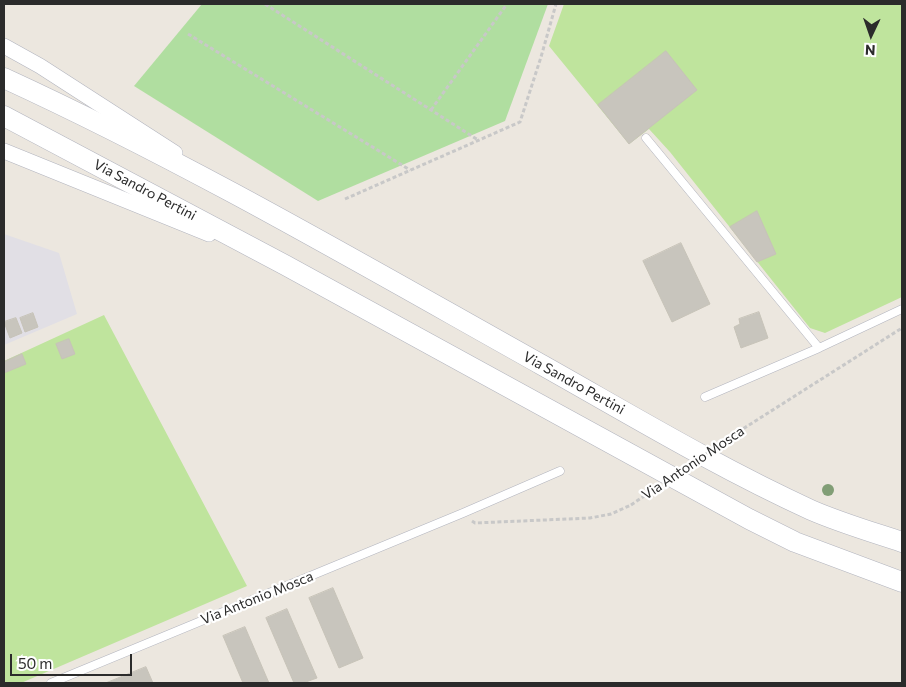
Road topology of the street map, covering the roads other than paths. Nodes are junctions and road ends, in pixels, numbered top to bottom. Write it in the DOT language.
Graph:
graph roads {
  1 [pos="4,46"];
  2 [pos="4,78"];
  3 [pos="4,116"];
  4 [pos="646,138"];
  5 [pos="4,151"];
  6 [pos="254,204"];
  7 [pos="286,264"];
  8 [pos="902,309"];
  9 [pos="819,348"];
  10 [pos="705,397"];
  11 [pos="560,470"];
  12 [pos="902,542"];
  13 [pos="902,582"];
  14 [pos="51,683"];
  1 -- 6 [label="street, Via Sandro Pertini"];
  2 -- 6 [label="main road, Via Sandro Pertini"];
  3 -- 7 [label="main road, Via Sandro Pertini"];
  4 -- 9 [label="lane"];
  5 -- 7 [label="street, Via Sandro Pertini"];
  6 -- 12 [label="main road, Via Sandro Pertini"];
  7 -- 13 [label="main road, Via Sandro Pertini"];
  8 -- 9 [label="lane"];
  9 -- 10 [label="lane"];
  11 -- 14 [label="lane, Via Antonio Mosca"];
}
